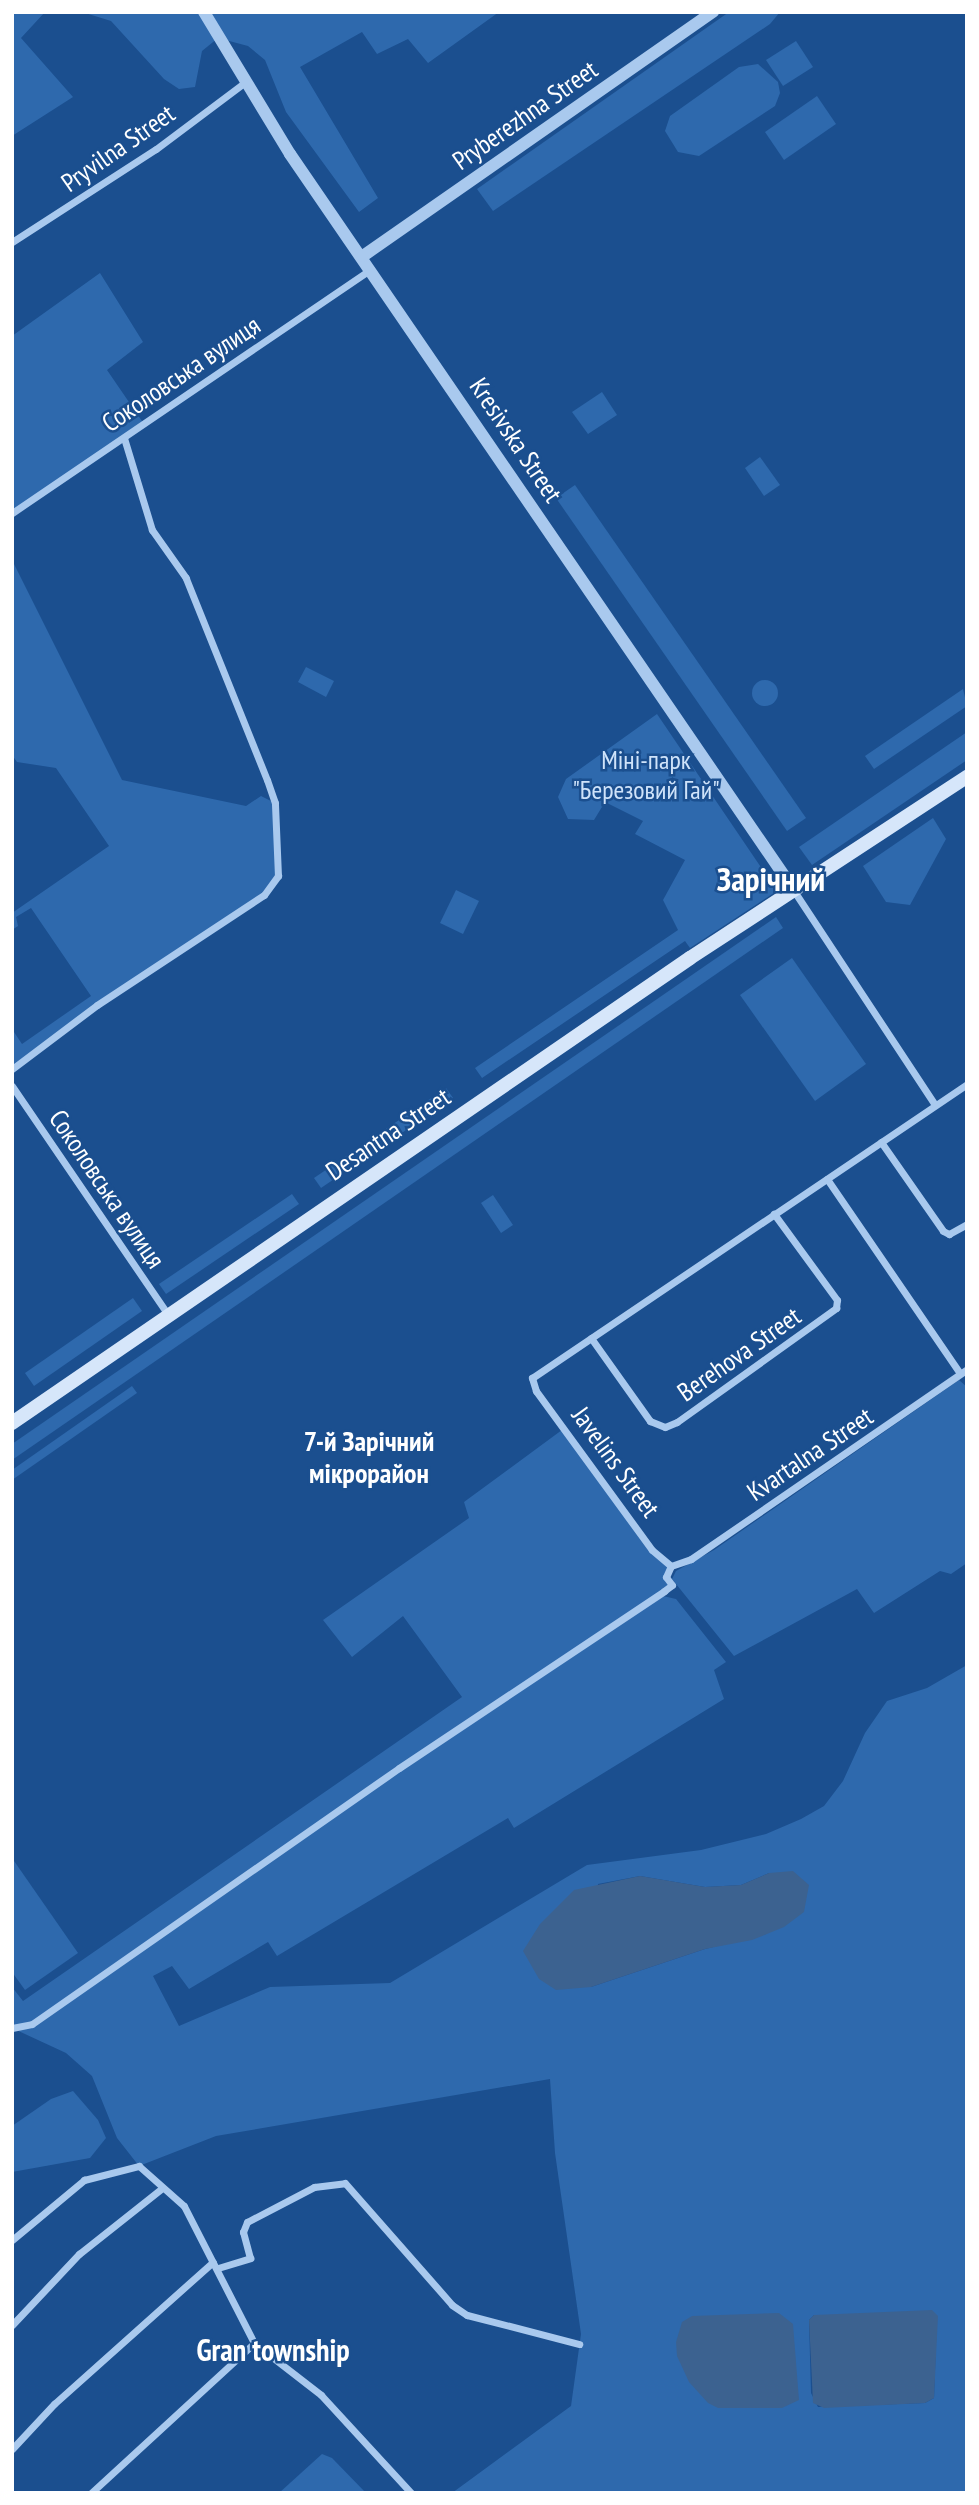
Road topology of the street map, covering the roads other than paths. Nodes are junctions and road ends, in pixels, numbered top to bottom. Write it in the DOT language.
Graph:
graph roads {
  1 [pos="204,12"];
  2 [pos="713,12"];
  3 [pos="244,83"];
  4 [pos="12,242"];
  5 [pos="363,256"];
  6 [pos="372,269"];
  7 [pos="124,438"];
  8 [pos="12,513"];
  9 [pos="967,777"];
  10 [pos="794,890"];
  11 [pos="12,1069"];
  12 [pos="967,1084"];
  13 [pos="12,1086"];
  14 [pos="935,1105"];
  15 [pos="881,1142"];
  16 [pos="827,1179"];
  17 [pos="774,1214"];
  18 [pos="967,1224"];
  19 [pos="168,1315"];
  20 [pos="591,1338"];
  21 [pos="963,1371"];
  22 [pos="12,1423"];
  23 [pos="671,1566"];
  24 [pos="12,2028"];
  25 [pos="162,2189"];
  26 [pos="12,2240"];
  27 [pos="215,2265"];
  28 [pos="12,2325"];
  29 [pos="254,2343"];
  30 [pos="579,2344"];
  31 [pos="12,2449"];
  32 [pos="91,2493"];
  33 [pos="411,2493"];
  1 -- 3 [label="street, Kresivska Street"];
  2 -- 5 [label="street, Pryberezhna Street"];
  3 -- 4 [label="street, Pryvilna Street"];
  3 -- 5 [label="street, Kresivska Street"];
  5 -- 6 [label="street, Kresivska Street"];
  6 -- 7 [label="street, Соколовська вулиця"];
  6 -- 10 [label="street, Kresivska Street"];
  7 -- 8 [label="street, Соколовська вулиця"];
  7 -- 11 [label="street"];
  9 -- 10 [label="main road, Desantna Street"];
  10 -- 14 [label="street"];
  10 -- 19 [label="main road, Desantna Street"];
  12 -- 14 [label="street"];
  13 -- 19 [label="street, Соколовська вулиця"];
  14 -- 15 [label="street"];
  15 -- 16 [label="street"];
  15 -- 18 [label="street"];
  16 -- 17 [label="street"];
  16 -- 21 [label="street"];
  17 -- 20 [label="street"];
  17 -- 20 [label="street, Berehova Street"];
  19 -- 22 [label="main road, Desantna Street"];
  20 -- 23 [label="street, Javelins Street"];
  21 -- 23 [label="street, Kvartalna Street"];
  23 -- 24 [label="street"];
  25 -- 26 [label="street"];
  25 -- 27 [label="street"];
  25 -- 28 [label="street"];
  27 -- 29 [label="street"];
  27 -- 30 [label="street"];
  27 -- 31 [label="street"];
  29 -- 32 [label="street"];
  29 -- 33 [label="street"];
}
